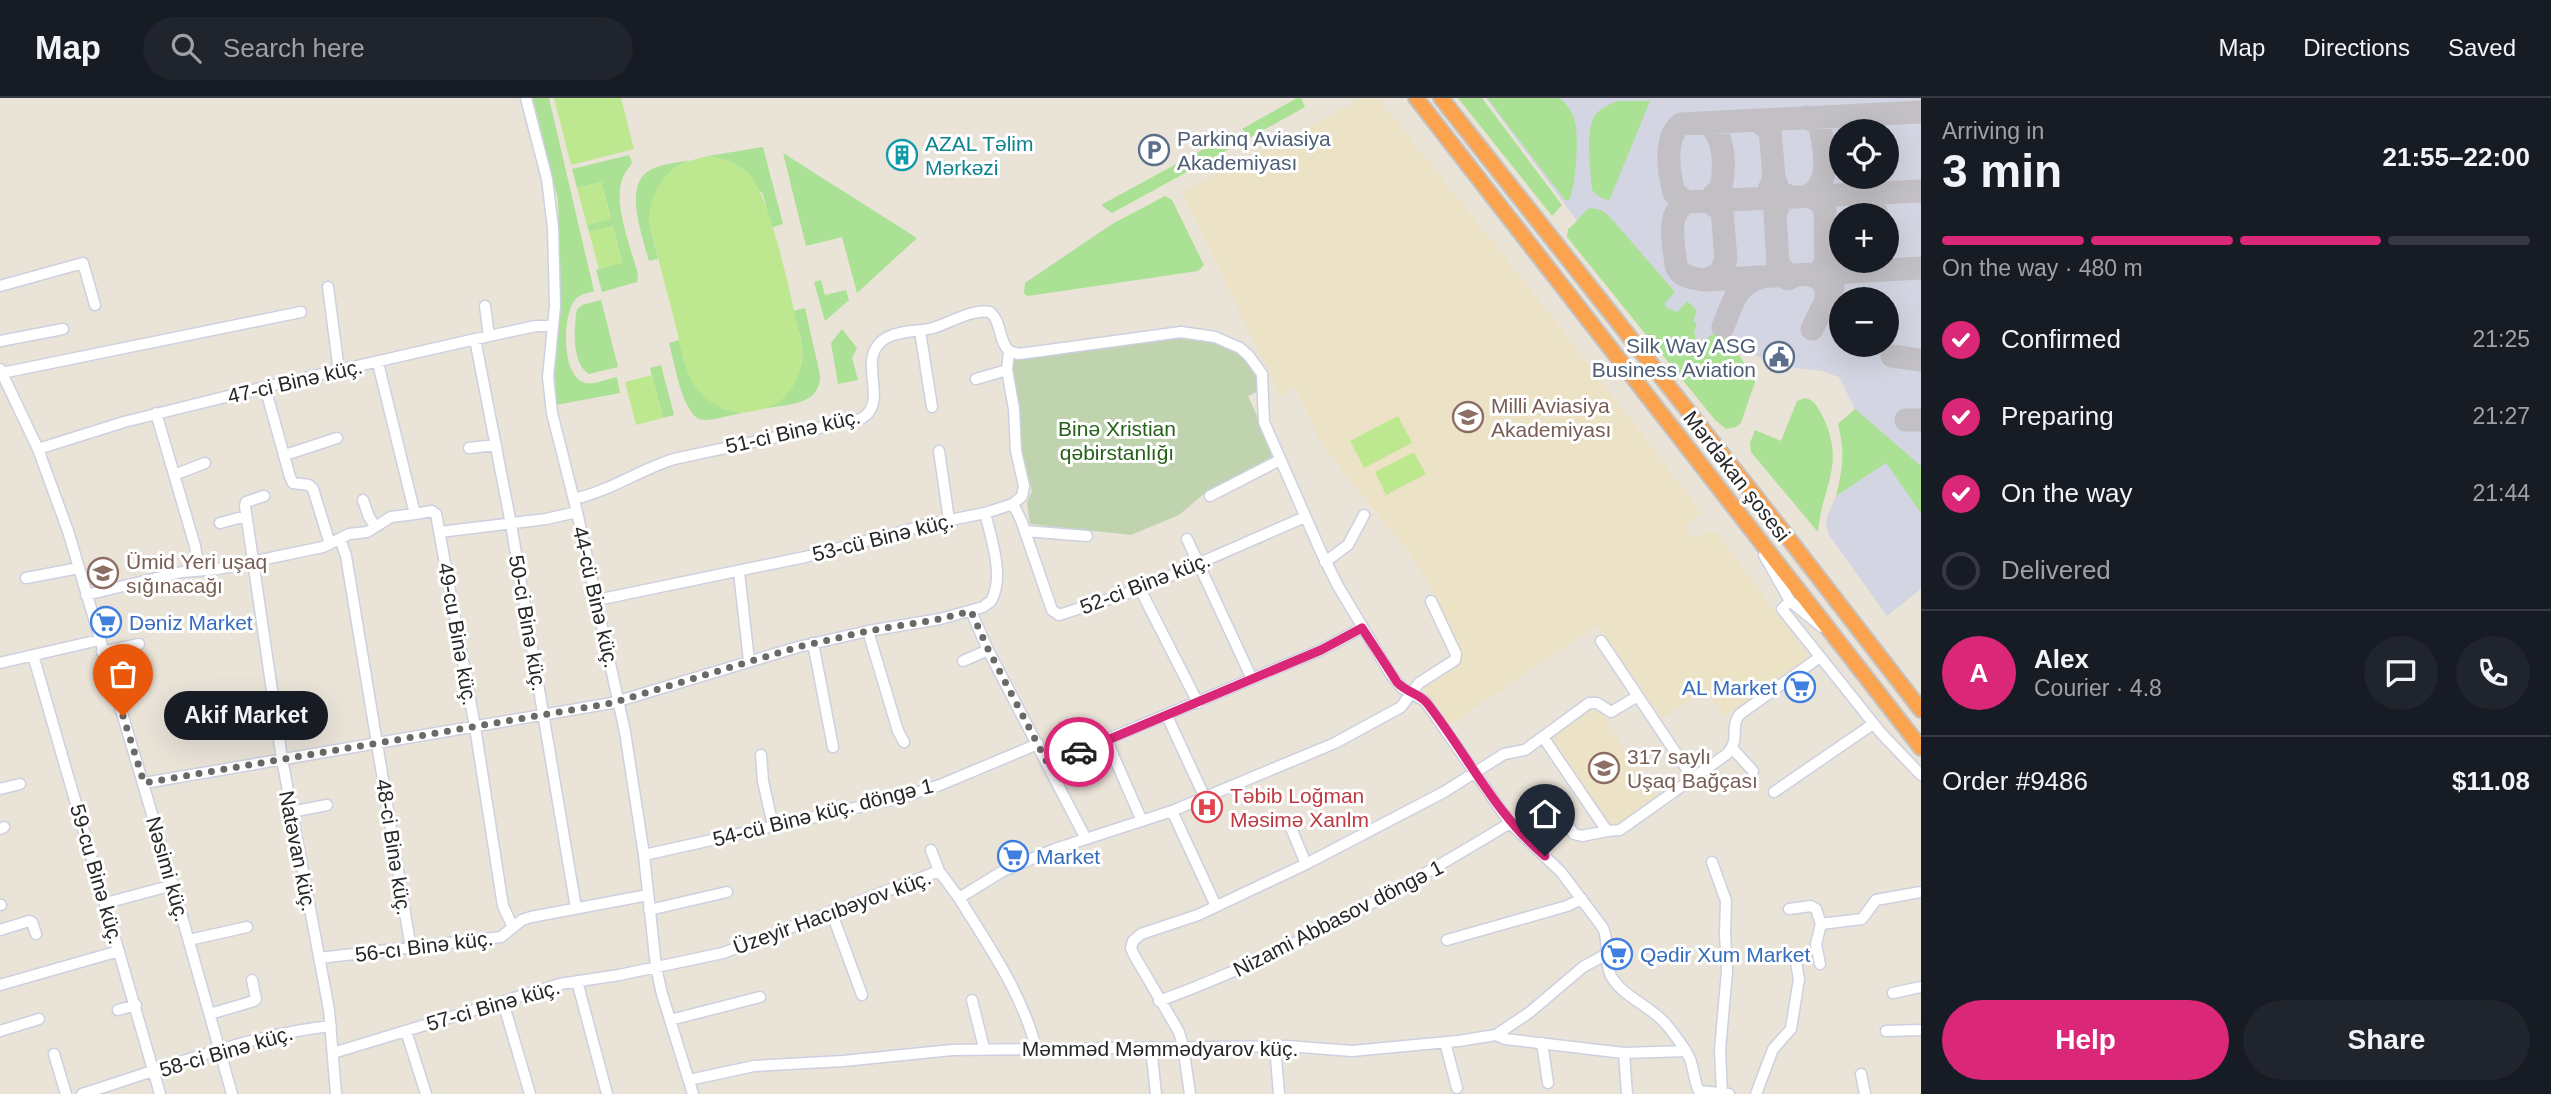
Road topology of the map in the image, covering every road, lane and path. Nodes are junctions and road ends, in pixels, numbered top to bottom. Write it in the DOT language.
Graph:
graph roads {
  1 [pos="526,98"];
  2 [pos="1407,98"];
  3 [pos="1416,98"];
  4 [pos="1441,98"];
  5 [pos="1454,148"];
  6 [pos="0,286"];
  7 [pos="328,288"];
  8 [pos="95,305"];
  9 [pos="485,306"];
  10 [pos="301,312"];
  11 [pos="553,326"];
  12 [pos="63,328"];
  13 [pos="920,331"];
  14 [pos="489,336"];
  15 [pos="475,339"];
  16 [pos="0,341"];
  17 [pos="1009,351"];
  18 [pos="378,363"];
  19 [pos="1007,370"];
  20 [pos="1,371"];
  21 [pos="338,371"];
  22 [pos="976,379"];
  23 [pos="265,387"];
  24 [pos="932,407"];
  25 [pos="156,413"];
  26 [pos="337,438"];
  27 [pos="496,445"];
  28 [pos="469,448"];
  29 [pos="38,449"];
  30 [pos="939,451"];
  31 [pos="285,455"];
  32 [pos="1280,460"];
  33 [pos="205,463"];
  34 [pos="174,475"];
  35 [pos="264,496"];
  36 [pos="1210,496"];
  37 [pos="574,499"];
  38 [pos="363,500"];
  39 [pos="1013,504"];
  40 [pos="577,512"];
  41 [pos="985,513"];
  42 [pos="415,514"];
  43 [pos="1364,515"];
  44 [pos="246,516"];
  45 [pos="1305,517"];
  46 [pos="1743,518"];
  47 [pos="948,520"];
  48 [pos="220,523"];
  49 [pos="511,524"];
  50 [pos="375,526"];
  51 [pos="1025,531"];
  52 [pos="440,532"];
  53 [pos="1087,536"];
  54 [pos="1187,539"];
  55 [pos="335,542"];
  56 [pos="1325,562"];
  57 [pos="252,563"];
  58 [pos="1197,563"];
  59 [pos="79,568"];
  60 [pos="199,570"];
  61 [pos="738,572"];
  62 [pos="26,578"];
  63 [pos="1140,589"];
  64 [pos="86,595"];
  65 [pos="597,600"];
  66 [pos="1431,601"];
  67 [pos="1790,601"];
  68 [pos="971,611"];
  69 [pos="1362,628"];
  70 [pos="868,631"];
  71 [pos="1833,636"];
  72 [pos="99,640"];
  73 [pos="1601,641"];
  74 [pos="813,643"];
  75 [pos="139,644"];
  76 [pos="988,649"];
  77 [pos="102,652"];
  78 [pos="33,655"];
  79 [pos="1819,657"];
  80 [pos="963,661"];
  81 [pos="749,662"];
  82 [pos="0,663"];
  83 [pos="1252,678"];
  84 [pos="1413,694"];
  85 [pos="1638,696"];
  86 [pos="619,701"];
  87 [pos="1198,703"];
  88 [pos="1921,710"];
  89 [pos="543,716"];
  90 [pos="1167,716"];
  91 [pos="1873,724"];
  92 [pos="475,727"];
  93 [pos="1543,737"];
  94 [pos="1107,741"];
  95 [pos="904,742"];
  96 [pos="377,743"];
  97 [pos="1038,744"];
  98 [pos="833,747"];
  99 [pos="1732,748"];
  100 [pos="1921,748"];
  101 [pos="761,755"];
  102 [pos="282,759"];
  103 [pos="1048,764"];
  104 [pos="1754,771"];
  105 [pos="1475,772"];
  106 [pos="1921,775"];
  107 [pos="1692,778"];
  108 [pos="144,783"];
  109 [pos="20,784"];
  110 [pos="0,789"];
  111 [pos="1774,792"];
  112 [pos="1205,798"];
  113 [pos="1549,799"];
  114 [pos="327,805"];
  115 [pos="1172,811"];
  116 [pos="291,812"];
  117 [pos="1142,821"];
  118 [pos="1510,823"];
  119 [pos="773,825"];
  120 [pos="1291,828"];
  121 [pos="1607,831"];
  122 [pos="1086,839"];
  123 [pos="931,850"];
  124 [pos="644,855"];
  125 [pos="1712,862"];
  126 [pos="1306,864"];
  127 [pos="939,871"];
  128 [pos="173,885"];
  129 [pos="727,892"];
  130 [pos="1921,892"];
  131 [pos="648,895"];
  132 [pos="959,898"];
  133 [pos="1582,899"];
  134 [pos="106,904"];
  135 [pos="1216,906"];
  136 [pos="576,908"];
  137 [pos="1789,909"];
  138 [pos="649,910"];
  139 [pos="831,911"];
  140 [pos="1821,924"];
  141 [pos="247,927"];
  142 [pos="513,927"];
  143 [pos="0,930"];
  144 [pos="36,934"];
  145 [pos="189,940"];
  146 [pos="1447,940"];
  147 [pos="411,948"];
  148 [pos="119,951"];
  149 [pos="1605,956"];
  150 [pos="1795,957"];
  151 [pos="319,958"];
  152 [pos="1820,964"];
  153 [pos="656,967"];
  154 [pos="252,980"];
  155 [pos="577,981"];
  156 [pos="0,985"];
  157 [pos="1921,987"];
  158 [pos="1893,993"];
  159 [pos="862,995"];
  160 [pos="760,997"];
  161 [pos="972,1000"];
  162 [pos="1159,1001"];
  163 [pos="503,1002"];
  164 [pos="135,1005"];
  165 [pos="118,1010"];
  166 [pos="210,1014"];
  167 [pos="39,1020"];
  168 [pos="670,1020"];
  169 [pos="331,1026"];
  170 [pos="1921,1030"];
  171 [pos="0,1031"];
  172 [pos="406,1031"];
  173 [pos="1886,1031"];
  174 [pos="1496,1035"];
  175 [pos="1444,1042"];
  176 [pos="1542,1043"];
  177 [pos="1184,1046"];
  178 [pos="1275,1046"];
  179 [pos="1152,1047"];
  180 [pos="984,1048"];
  181 [pos="1036,1048"];
  182 [pos="220,1051"];
  183 [pos="1686,1051"];
  184 [pos="1624,1053"];
  185 [pos="54,1054"];
  186 [pos="333,1054"];
  187 [pos="154,1072"];
  188 [pos="1861,1074"];
  189 [pos="689,1080"];
  190 [pos="1548,1083"];
  191 [pos="1457,1088"];
  192 [pos="1726,1093"];
  193 [pos="65,1094"];
  194 [pos="82,1094"];
  195 [pos="160,1094"];
  196 [pos="232,1094"];
  197 [pos="336,1094"];
  198 [pos="426,1094"];
  199 [pos="530,1094"];
  200 [pos="607,1094"];
  201 [pos="694,1094"];
  202 [pos="1156,1094"];
  203 [pos="1190,1094"];
  204 [pos="1279,1094"];
  205 [pos="1627,1094"];
  206 [pos="1756,1094"];
  207 [pos="1865,1094"];
  1 -- 11 [label="street, 44-cü Binə küç."];
  2 -- 5 [label="street"];
  3 -- 5 [label="highway, Mərdəkan şosesi"];
  4 -- 88 [label="highway, Mərdəkan şosesi"];
  5 -- 46 [label="highway, Mərdəkan şosesi"];
  6 -- 8 [label="street"];
  7 -- 21 [label="street"];
  9 -- 14 [label="street"];
  10 -- 20 [label="street"];
  11 -- 14 [label="street, 47-ci Binə küç."];
  11 -- 37 [label="street, 44-cü Binə küç."];
  12 -- 16 [label="street"];
  13 -- 17 [label="street, 51-ci Binə küç."];
  13 -- 24 [label="street"];
  13 -- 37 [label="street, 51-ci Binə küç."];
  14 -- 15 [label="street, 47-ci Binə küç."];
  15 -- 18 [label="street, 47-ci Binə küç."];
  15 -- 27 [label="street, 50-ci Binə küç."];
  17 -- 19 [label="street"];
  17 -- 32 [label="street"];
  18 -- 21 [label="street, 47-ci Binə küç."];
  18 -- 42 [label="street"];
  19 -- 22 [label="street"];
  19 -- 39 [label="street"];
  20 -- 29 [label="street, Nəsimi küç."];
  21 -- 23 [label="street, 47-ci Binə küç."];
  23 -- 25 [label="street, 47-ci Binə küç."];
  23 -- 31 [label="street, 48-ci Binə küç."];
  25 -- 29 [label="street, 47-ci Binə küç."];
  25 -- 34 [label="street"];
  26 -- 31 [label="street"];
  27 -- 28 [label="street"];
  27 -- 49 [label="street, 50-ci Binə küç."];
  29 -- 59 [label="street, Nəsimi küç."];
  30 -- 47 [label="street"];
  31 -- 55 [label="street, 48-ci Binə küç."];
  32 -- 36 [label="street"];
  32 -- 45 [label="street"];
  33 -- 34 [label="street"];
  34 -- 60 [label="street"];
  35 -- 44 [label="street"];
  37 -- 40 [label="street, 44-cü Binə küç."];
  38 -- 50 [label="street"];
  39 -- 41 [label="street, 53-cü Binə küç."];
  39 -- 51 [label="street, 52-ci Binə küç."];
  40 -- 49 [label="street"];
  40 -- 65 [label="street, 44-cü Binə küç."];
  41 -- 47 [label="street, 53-cü Binə küç."];
  41 -- 68 [label="street"];
  42 -- 50 [label="street"];
  42 -- 52 [label="street, 49-cu Binə küç."];
  43 -- 56 [label="street"];
  44 -- 48 [label="street"];
  44 -- 57 [label="street, Natəvan küç."];
  45 -- 56 [label="street"];
  45 -- 58 [label="street, 52-ci Binə küç."];
  46 -- 67 [label="street"];
  46 -- 71 [label="highway, Mərdəkan şosesi"];
  47 -- 61 [label="street, 53-cü Binə küç."];
  49 -- 52 [label="street"];
  49 -- 89 [label="street, 50-ci Binə küç."];
  50 -- 55 [label="street"];
  51 -- 53 [label="street"];
  51 -- 63 [label="street, 52-ci Binə küç."];
  52 -- 92 [label="street, 49-cu Binə küç."];
  54 -- 58 [label="street"];
  55 -- 57 [label="street"];
  55 -- 96 [label="street, 48-ci Binə küç."];
  56 -- 69 [label="street"];
  57 -- 60 [label="street"];
  57 -- 102 [label="street, Natəvan küç."];
  58 -- 63 [label="street, 52-ci Binə küç."];
  58 -- 83 [label="street"];
  59 -- 62 [label="street"];
  59 -- 64 [label="street, Nəsimi küç."];
  60 -- 64 [label="street"];
  61 -- 65 [label="street, 53-cü Binə küç."];
  61 -- 81 [label="street"];
  63 -- 87 [label="street"];
  64 -- 72 [label="street, Nəsimi küç."];
  65 -- 86 [label="street, 44-cü Binə küç."];
  66 -- 84 [label="street, Üzeyir Hacıbəyov küç."];
  67 -- 71 [label="street"];
  67 -- 79 [label="street"];
  68 -- 70 [label="street"];
  68 -- 76 [label="street"];
  69 -- 83 [label="street"];
  69 -- 84 [label="street"];
  70 -- 74 [label="street"];
  70 -- 95 [label="street"];
  71 -- 100 [label="highway, Mərdəkan şosesi"];
  72 -- 77 [label="street, Nəsimi küç."];
  72 -- 78 [label="street"];
  73 -- 85 [label="street"];
  74 -- 81 [label="street"];
  74 -- 98 [label="street"];
  75 -- 77 [label="street"];
  76 -- 80 [label="street"];
  76 -- 97 [label="street"];
  77 -- 108 [label="street, Nəsimi küç."];
  78 -- 82 [label="street"];
  78 -- 134 [label="street, 59-cu Binə küç."];
  79 -- 91 [label="street"];
  79 -- 99 [label="street"];
  81 -- 86 [label="street"];
  83 -- 87 [label="street"];
  84 -- 105 [label="street"];
  84 -- 112 [label="street, Üzeyir Hacıbəyov küç."];
  85 -- 93 [label="street"];
  85 -- 107 [label="street"];
  86 -- 89 [label="street"];
  86 -- 124 [label="street, 44-cü Binə küç."];
  87 -- 90 [label="street"];
  89 -- 92 [label="street"];
  89 -- 136 [label="street, 50-ci Binə küç."];
  90 -- 94 [label="street"];
  90 -- 112 [label="street"];
  91 -- 106 [label="street"];
  91 -- 111 [label="street"];
  92 -- 96 [label="street"];
  92 -- 142 [label="street, 49-cu Binə küç."];
  93 -- 105 [label="street"];
  93 -- 121 [label="street"];
  94 -- 103 [label="street"];
  94 -- 117 [label="street"];
  96 -- 102 [label="street"];
  96 -- 147 [label="street, 48-ci Binə küç."];
  97 -- 103 [label="street"];
  97 -- 119 [label="street, 54-cü Binə küç. döngə 1"];
  99 -- 104 [label="street"];
  99 -- 107 [label="street"];
  101 -- 119 [label="street"];
  102 -- 108 [label="street"];
  102 -- 116 [label="street, Natəvan küç."];
  103 -- 122 [label="street"];
  105 -- 118 [label="street"];
  105 -- 126 [label="street"];
  107 -- 121 [label="street"];
  108 -- 128 [label="street, Nəsimi küç."];
  109 -- 110 [label="street"];
  112 -- 115 [label="street, Üzeyir Hacıbəyov küç."];
  113 -- 121 [label="street"];
  114 -- 116 [label="street"];
  115 -- 117 [label="street, Üzeyir Hacıbəyov küç."];
  115 -- 135 [label="street"];
  116 -- 151 [label="street, Natəvan küç."];
  117 -- 122 [label="street, Üzeyir Hacıbəyov küç."];
  118 -- 133 [label="street"];
  118 -- 162 [label="street, Nizami Abbasov döngə 1"];
  119 -- 124 [label="street, 54-cü Binə küç. döngə 1"];
  120 -- 126 [label="street"];
  122 -- 132 [label="street, Üzeyir Hacıbəyov küç."];
  123 -- 127 [label="street"];
  124 -- 131 [label="street, 44-cü Binə küç."];
  125 -- 192 [label="street"];
  126 -- 135 [label="street"];
  127 -- 132 [label="street, Üzeyir Hacıbəyov küç."];
  127 -- 139 [label="street, Üzeyir Hacıbəyov küç."];
  128 -- 134 [label="street"];
  128 -- 145 [label="street, Nəsimi küç."];
  129 -- 138 [label="street"];
  130 -- 140 [label="street"];
  131 -- 136 [label="street, 56-cı Binə küç."];
  131 -- 138 [label="street, 44-cü Binə küç."];
  132 -- 181 [label="street"];
  133 -- 146 [label="street"];
  133 -- 149 [label="street"];
  134 -- 148 [label="street, 59-cu Binə küç."];
  135 -- 162 [label="street"];
  136 -- 142 [label="street, 56-cı Binə küç."];
  137 -- 140 [label="street"];
  138 -- 153 [label="street, 44-cü Binə küç."];
  139 -- 153 [label="street, Üzeyir Hacıbəyov küç."];
  139 -- 159 [label="street"];
  140 -- 152 [label="street"];
  141 -- 145 [label="street"];
  142 -- 147 [label="street, 56-cı Binə küç."];
  143 -- 144 [label="street"];
  145 -- 166 [label="street, Nəsimi küç."];
  147 -- 151 [label="street, 56-cı Binə küç."];
  148 -- 156 [label="street"];
  148 -- 164 [label="street, 59-cu Binə küç."];
  149 -- 174 [label="street, Məmməd Məmmədyarov küç."];
  149 -- 183 [label="street"];
  150 -- 206 [label="street"];
  151 -- 169 [label="street, Natəvan küç."];
  153 -- 155 [label="street, 57-ci Binə küç."];
  153 -- 168 [label="street, 44-cü Binə küç."];
  154 -- 166 [label="street"];
  155 -- 163 [label="street, 57-ci Binə küç."];
  155 -- 200 [label="street"];
  157 -- 158 [label="street"];
  160 -- 168 [label="street"];
  161 -- 180 [label="street"];
  162 -- 177 [label="street"];
  163 -- 172 [label="street, 57-ci Binə küç."];
  163 -- 199 [label="street"];
  164 -- 165 [label="street"];
  164 -- 187 [label="street, 59-cu Binə küç."];
  166 -- 182 [label="street, Nəsimi küç."];
  167 -- 171 [label="street"];
  168 -- 189 [label="street, 44-cü Binə küç."];
  169 -- 182 [label="street, 58-ci Binə küç."];
  169 -- 186 [label="street, Natəvan küç."];
  170 -- 173 [label="street"];
  172 -- 186 [label="street, 57-ci Binə küç."];
  172 -- 198 [label="street"];
  174 -- 175 [label="street, Məmməd Məmmədyarov küç."];
  174 -- 176 [label="street"];
  175 -- 178 [label="street, Məmməd Məmmədyarov küç."];
  175 -- 191 [label="street"];
  176 -- 184 [label="street"];
  176 -- 190 [label="street"];
  177 -- 178 [label="street, Məmməd Məmmədyarov küç."];
  177 -- 179 [label="street, Məmməd Məmmədyarov küç."];
  177 -- 203 [label="street"];
  178 -- 204 [label="street"];
  179 -- 181 [label="street, Məmməd Məmmədyarov küç."];
  179 -- 202 [label="street"];
  180 -- 181 [label="street, Məmməd Məmmədyarov küç."];
  180 -- 189 [label="street, Məmməd Məmmədyarov küç."];
  182 -- 187 [label="street, 58-ci Binə küç."];
  182 -- 196 [label="street, Nəsimi küç."];
  183 -- 184 [label="street"];
  183 -- 192 [label="street"];
  184 -- 205 [label="street"];
  185 -- 193 [label="street"];
  186 -- 197 [label="street, Natəvan küç."];
  187 -- 194 [label="street, 58-ci Binə küç."];
  187 -- 195 [label="street, 59-cu Binə küç."];
  188 -- 207 [label="street"];
  189 -- 201 [label="street, 44-cü Binə küç."];
}
